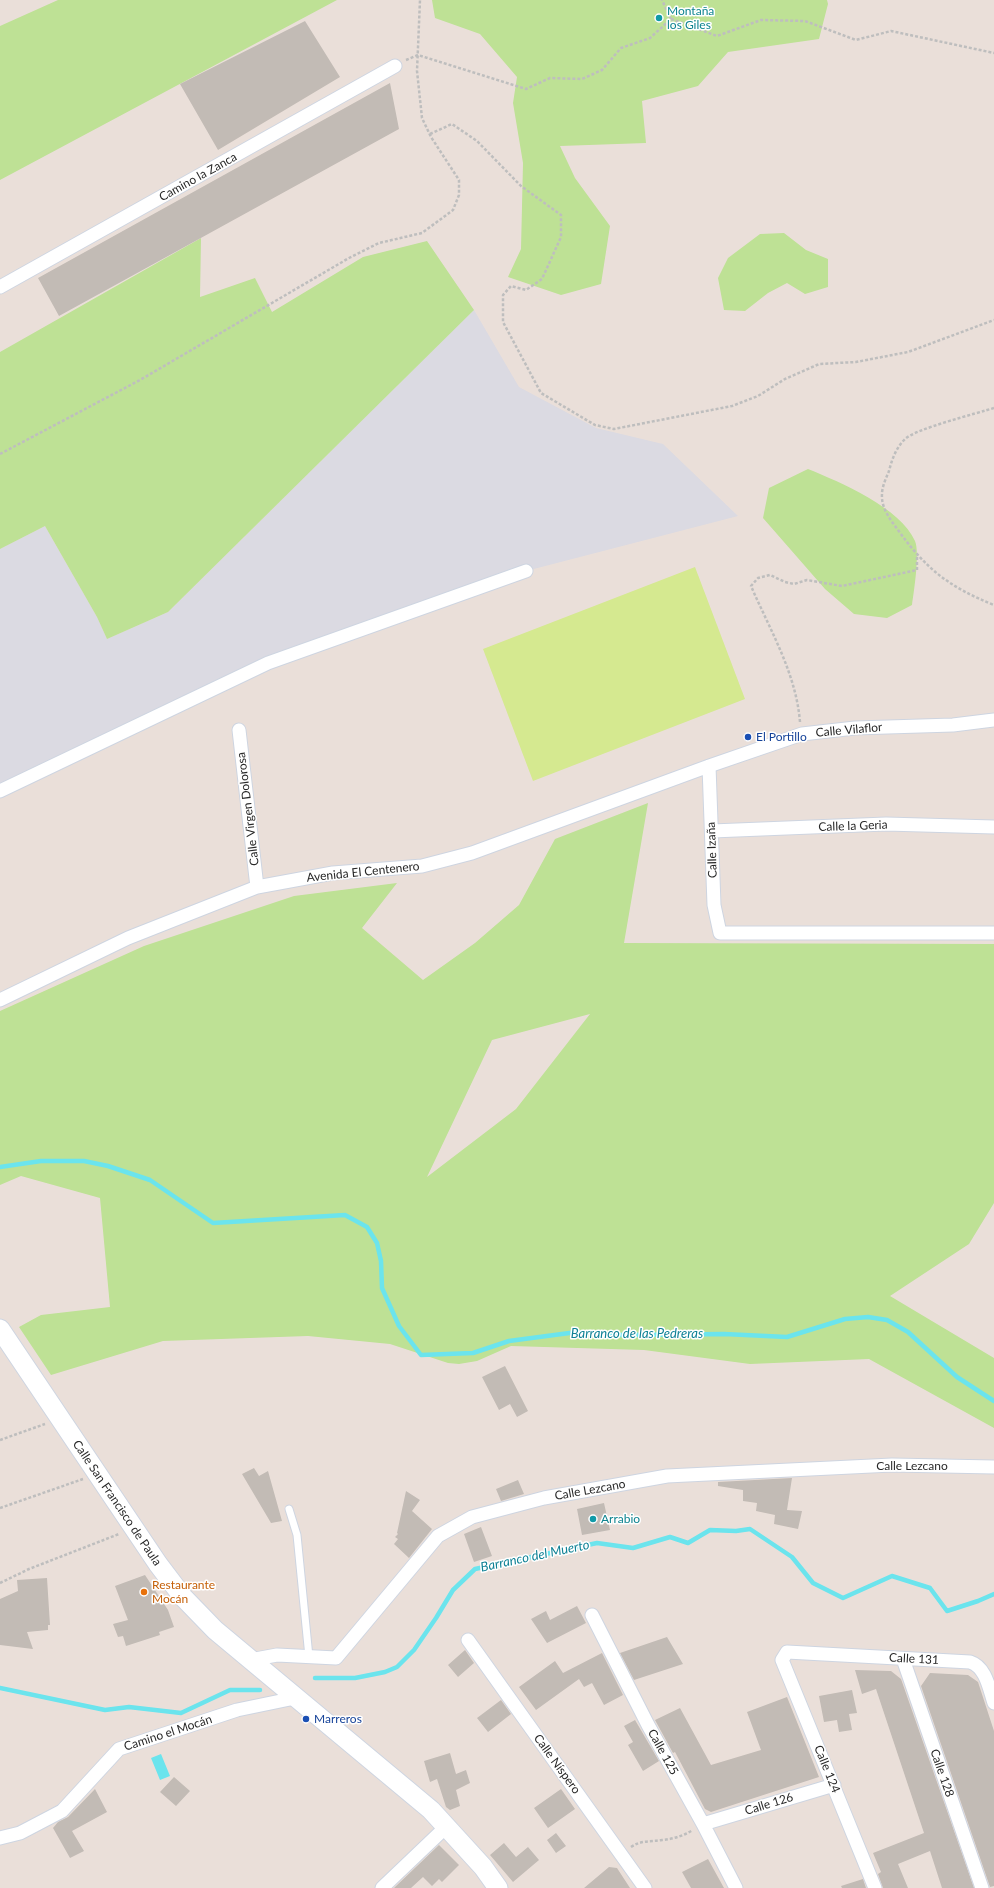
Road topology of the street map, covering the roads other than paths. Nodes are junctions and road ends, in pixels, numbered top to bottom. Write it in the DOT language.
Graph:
graph roads {
  1 [pos="395,66"];
  2 [pos="0,288"];
  3 [pos="526,571"];
  4 [pos="994,720"];
  5 [pos="239,730"];
  6 [pos="709,766"];
  7 [pos="0,790"];
  8 [pos="994,827"];
  9 [pos="712,832"];
  10 [pos="257,888"];
  11 [pos="994,933"];
  12 [pos="0,1000"];
  13 [pos="0,1329"];
  14 [pos="994,1467"];
  15 [pos="289,1509"];
  16 [pos="592,1615"];
  17 [pos="468,1640"];
  18 [pos="787,1652"];
  19 [pos="309,1657"];
  20 [pos="903,1659"];
  21 [pos="250,1660"];
  22 [pos="295,1698"];
  23 [pos="994,1703"];
  24 [pos="834,1785"];
  25 [pos="703,1824"];
  26 [pos="447,1826"];
  27 [pos="0,1838"];
  28 [pos="382,1888"];
  29 [pos="498,1888"];
  30 [pos="645,1888"];
  31 [pos="736,1888"];
  32 [pos="875,1888"];
  33 [pos="982,1888"];
  1 -- 2 [label="street, Camino la Zanca"];
  3 -- 7 [label="street"];
  4 -- 6 [label="street, Calle Vilaflor"];
  5 -- 10 [label="street, Calle Virgen Dolorosa"];
  6 -- 9 [label="street, Calle Izaña"];
  6 -- 10 [label="street, Avenida El Centenero"];
  8 -- 9 [label="street, Calle la Geria"];
  9 -- 11 [label="street, Calle Izaña"];
  10 -- 12 [label="street, Avenida El Centenero"];
  13 -- 21 [label="main road, Calle San Francisco de Paula"];
  14 -- 19 [label="street, Calle Lezcano"];
  15 -- 19 [label="lane"];
  16 -- 25 [label="street, Calle 125"];
  17 -- 30 [label="street, Calle Níspero"];
  18 -- 20 [label="street, Calle 131"];
  18 -- 24 [label="street, Calle 124"];
  19 -- 21 [label="street, Calle Lezcano"];
  20 -- 23 [label="street, Calle 131"];
  20 -- 33 [label="street, Calle 128"];
  21 -- 22 [label="main road, Calle San Francisco de Paula"];
  22 -- 26 [label="main road, Calle San Francisco de Paula"];
  22 -- 27 [label="street, Camino el Mocán"];
  24 -- 25 [label="street, Calle 126"];
  24 -- 32 [label="street, Calle 124"];
  25 -- 31 [label="street, Calle 125"];
  26 -- 28 [label="street"];
  26 -- 29 [label="main road, Calle San Francisco de Paula"];
}
